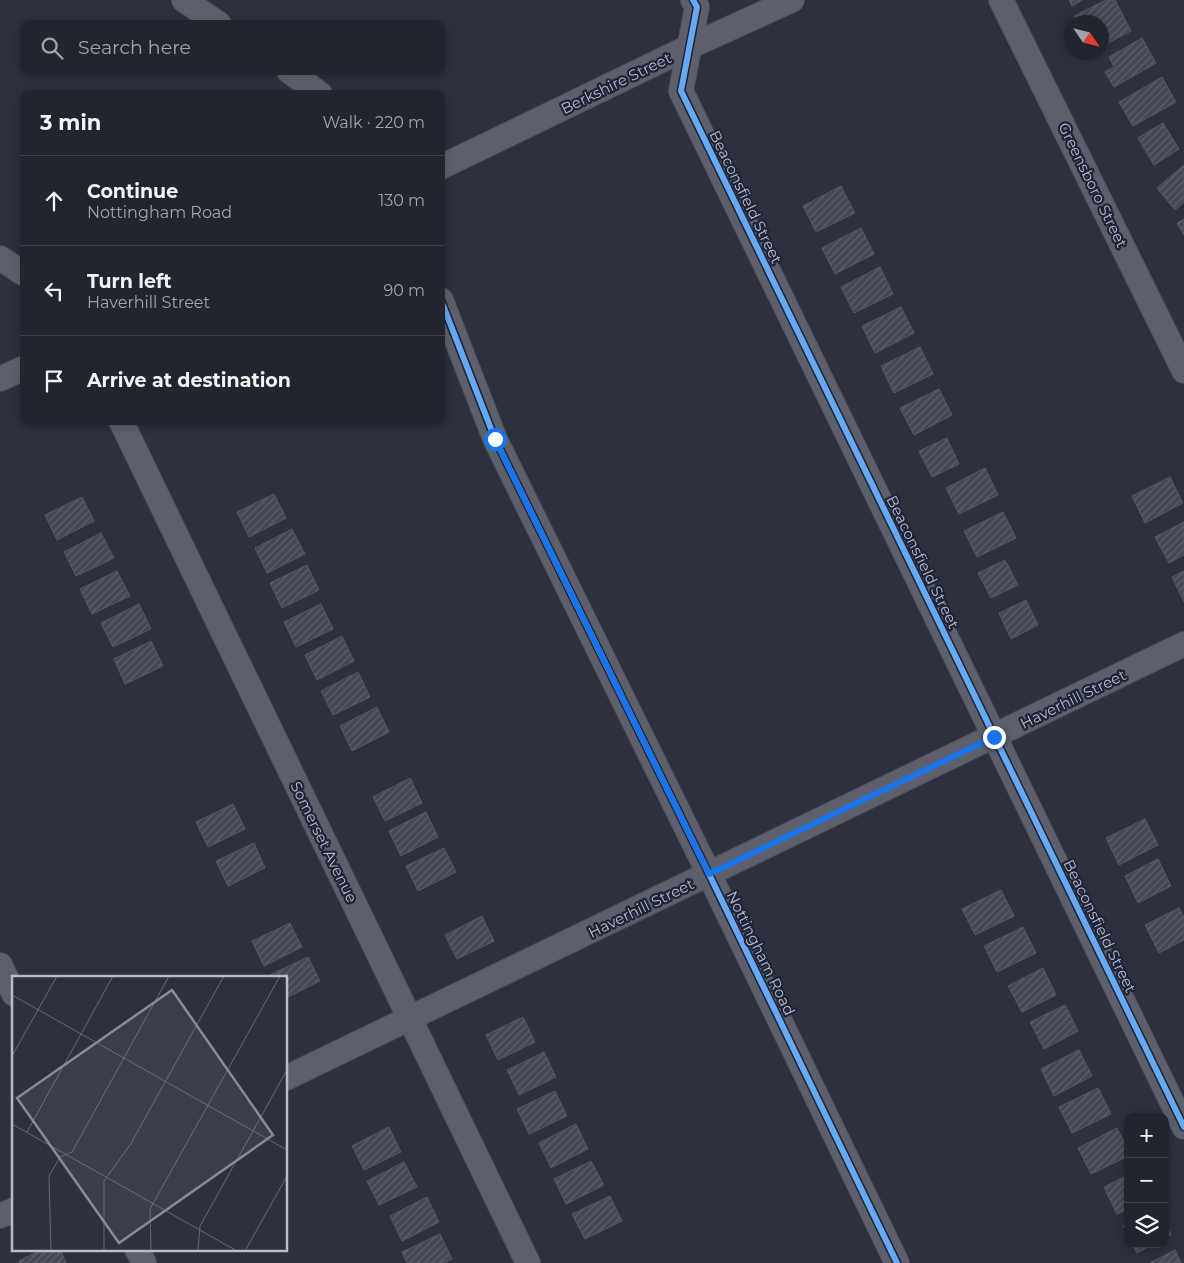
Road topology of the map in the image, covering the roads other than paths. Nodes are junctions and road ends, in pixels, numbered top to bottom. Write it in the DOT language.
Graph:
graph roads {
  1 [pos="184,0"];
  2 [pos="694,0"];
  3 [pos="792,0"];
  4 [pos="1001,0"];
  5 [pos="213,20"];
  6 [pos="690,47"];
  7 [pos="294,75"];
  8 [pos="315,90"];
  9 [pos="445,165"];
  10 [pos="0,258"];
  11 [pos="20,271"];
  12 [pos="445,310"];
  13 [pos="20,370"];
  14 [pos="1184,371"];
  15 [pos="0,379"];
  16 [pos="122,425"];
  17 [pos="1184,644"];
  18 [pos="994,737"];
  19 [pos="709,874"];
  20 [pos="0,966"];
  21 [pos="12,990"];
  22 [pos="410,1019"];
  23 [pos="288,1077"];
  24 [pos="1184,1128"];
  25 [pos="12,1211"];
  26 [pos="0,1216"];
  27 [pos="138,1250"];
  28 [pos="144,1263"];
  29 [pos="528,1263"];
  30 [pos="897,1263"];
  1 -- 5 [label="street"];
  2 -- 6 [label="street, Beaconsfield Street"];
  3 -- 6 [label="street, Berkshire Street"];
  4 -- 14 [label="street, Greensboro Street"];
  6 -- 9 [label="street, Berkshire Street"];
  6 -- 18 [label="street, Beaconsfield Street"];
  7 -- 8 [label="street"];
  10 -- 11 [label="street"];
  12 -- 19 [label="street, Nottingham Road"];
  13 -- 15 [label="street"];
  16 -- 22 [label="street, Somerset Avenue"];
  17 -- 18 [label="street, Haverhill Street"];
  18 -- 19 [label="street, Haverhill Street"];
  18 -- 24 [label="street, Beaconsfield Street"];
  19 -- 22 [label="street, Haverhill Street"];
  19 -- 30 [label="street, Nottingham Road"];
  20 -- 21 [label="street"];
  22 -- 23 [label="street, Haverhill Street"];
  22 -- 29 [label="street, Somerset Avenue"];
  25 -- 26 [label="street"];
  27 -- 28 [label="street"];
}
